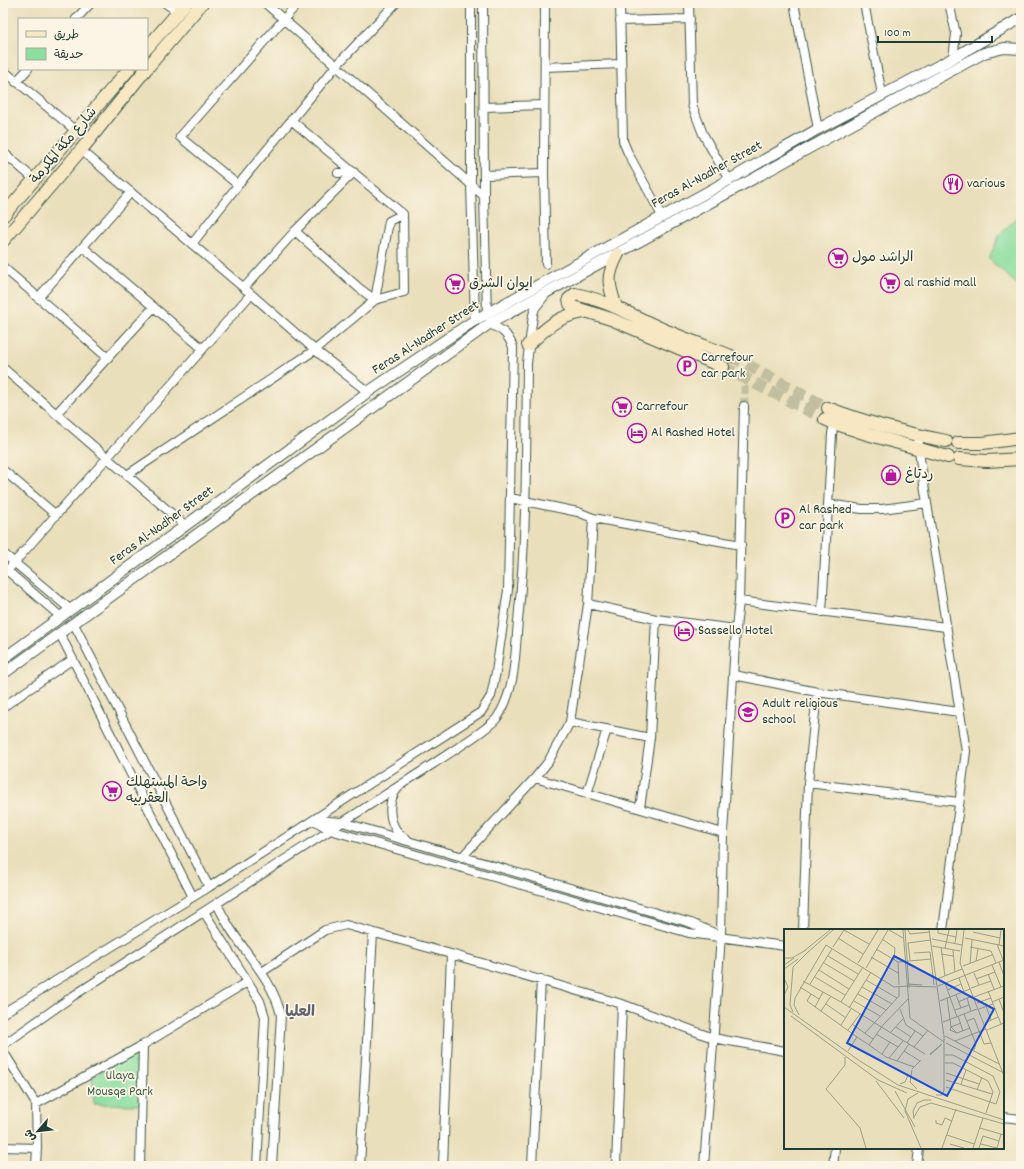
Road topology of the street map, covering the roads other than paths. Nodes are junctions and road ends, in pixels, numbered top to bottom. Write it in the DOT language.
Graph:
graph roads {
  1 [pos="91,3"];
  2 [pos="165,3"];
  3 [pos="202,3"];
  4 [pos="265,3"];
  5 [pos="298,3"];
  6 [pos="396,3"];
  7 [pos="471,3"];
  8 [pos="483,3"];
  9 [pos="545,3"];
  10 [pos="620,3"];
  11 [pos="689,3"];
  12 [pos="794,3"];
  13 [pos="864,3"];
  14 [pos="949,3"];
  15 [pos="182,8"];
  16 [pos="77,18"];
  17 [pos="1021,18"];
  18 [pos="284,19"];
  19 [pos="690,19"];
  20 [pos="620,21"];
  21 [pos="1016,24"];
  22 [pos="148,47"];
  23 [pos="1020,48"];
  24 [pos="953,58"];
  25 [pos="621,64"];
  26 [pos="336,66"];
  27 [pos="545,67"];
  28 [pos="148,68"];
  29 [pos="3,70"];
  30 [pos="27,70"];
  31 [pos="128,70"];
  32 [pos="146,70"];
  33 [pos="16,82"];
  34 [pos="882,94"];
  35 [pos="544,105"];
  36 [pos="484,107"];
  37 [pos="291,120"];
  38 [pos="818,129"];
  39 [pos="76,131"];
  40 [pos="81,150"];
  41 [pos="3,152"];
  42 [pos="353,172"];
  43 [pos="338,173"];
  44 [pos="544,173"];
  45 [pos="484,175"];
  46 [pos="35,180"];
  47 [pos="729,180"];
  48 [pos="238,185"];
  49 [pos="471,185"];
  50 [pos="131,192"];
  51 [pos="484,196"];
  52 [pos="403,214"];
  53 [pos="3,216"];
  54 [pos="662,216"];
  55 [pos="295,231"];
  56 [pos="3,241"];
  57 [pos="192,244"];
  58 [pos="83,247"];
  59 [pos="618,254"];
  60 [pos="546,264"];
  61 [pos="3,267"];
  62 [pos="244,288"];
  63 [pos="251,294"];
  64 [pos="546,294"];
  65 [pos="38,298"];
  66 [pos="375,300"];
  67 [pos="154,307"];
  68 [pos="616,307"];
  69 [pos="586,312"];
  70 [pos="488,319"];
  71 [pos="475,320"];
  72 [pos="528,345"];
  73 [pos="203,349"];
  74 [pos="315,350"];
  75 [pos="731,356"];
  76 [pos="108,358"];
  77 [pos="723,367"];
  78 [pos="3,368"];
  79 [pos="368,392"];
  80 [pos="744,406"];
  81 [pos="56,414"];
  82 [pos="829,417"];
  83 [pos="918,435"];
  84 [pos="1021,438"];
  85 [pos="997,442"];
  86 [pos="1021,443"];
  87 [pos="919,449"];
  88 [pos="107,458"];
  89 [pos="1021,460"];
  90 [pos="3,470"];
  91 [pos="127,475"];
  92 [pos="510,498"];
  93 [pos="526,501"];
  94 [pos="928,503"];
  95 [pos="828,504"];
  96 [pos="56,514"];
  97 [pos="593,518"];
  98 [pos="186,526"];
  99 [pos="741,545"];
  100 [pos="3,552"];
  101 [pos="14,562"];
  102 [pos="5,569"];
  103 [pos="739,601"];
  104 [pos="588,604"];
  105 [pos="71,610"];
  106 [pos="822,612"];
  107 [pos="61,617"];
  108 [pos="656,619"];
  109 [pos="74,624"];
  110 [pos="946,627"];
  111 [pos="736,629"];
  112 [pos="60,634"];
  113 [pos="3,659"];
  114 [pos="72,659"];
  115 [pos="3,674"];
  116 [pos="734,675"];
  117 [pos="817,692"];
  118 [pos="3,707"];
  119 [pos="959,712"];
  120 [pos="570,722"];
  121 [pos="607,730"];
  122 [pos="650,738"];
  123 [pos="535,778"];
  124 [pos="808,783"];
  125 [pos="402,784"];
  126 [pos="587,794"];
  127 [pos="958,802"];
  128 [pos="640,808"];
  129 [pos="314,820"];
  130 [pos="342,822"];
  131 [pos="330,830"];
  132 [pos="723,833"];
  133 [pos="413,843"];
  134 [pos="462,857"];
  135 [pos="209,887"];
  136 [pos="193,897"];
  137 [pos="217,904"];
  138 [pos="204,912"];
  139 [pos="803,929"];
  140 [pos="943,929"];
  141 [pos="373,933"];
  142 [pos="721,936"];
  143 [pos="784,946"];
  144 [pos="451,954"];
  145 [pos="262,972"];
  146 [pos="541,979"];
  147 [pos="247,982"];
  148 [pos="622,1004"];
  149 [pos="3,1013"];
  150 [pos="713,1038"];
  151 [pos="143,1045"];
  152 [pos="3,1046"];
  153 [pos="3,1051"];
  154 [pos="784,1051"];
  155 [pos="36,1104"];
  156 [pos="1004,1117"];
  157 [pos="1021,1119"];
  158 [pos="3,1147"];
  159 [pos="37,1148"];
  160 [pos="835,1149"];
  161 [pos="919,1149"];
  162 [pos="36,1166"];
  163 [pos="140,1166"];
  164 [pos="257,1166"];
  165 [pos="272,1166"];
  166 [pos="360,1166"];
  167 [pos="443,1166"];
  168 [pos="532,1166"];
  169 [pos="616,1166"];
  170 [pos="704,1166"];
  171 [pos="833,1166"];
  172 [pos="917,1166"];
  1 -- 16 [label="street"];
  2 -- 15 [label="street"];
  3 -- 28 [label="main road, شارع مكة المكرمة"];
  4 -- 18 [label="street"];
  5 -- 18 [label="street"];
  6 -- 26 [label="street"];
  7 -- 49 [label="street"];
  8 -- 36 [label="street"];
  9 -- 27 [label="street"];
  10 -- 20 [label="street"];
  11 -- 19 [label="street"];
  12 -- 38 [label="street"];
  13 -- 34 [label="street"];
  14 -- 24 [label="street"];
  15 -- 22 [label="main road"];
  17 -- 21 [label="street, Feras Al-Nadher Street"];
  18 -- 26 [label="street"];
  18 -- 48 [label="street"];
  19 -- 20 [label="street"];
  19 -- 47 [label="street"];
  20 -- 25 [label="street"];
  21 -- 24 [label="street, Feras Al-Nadher Street"];
  23 -- 59 [label="street, Feras Al-Nadher Street"];
  24 -- 34 [label="street, Feras Al-Nadher Street"];
  25 -- 27 [label="street"];
  25 -- 54 [label="street"];
  26 -- 37 [label="street"];
  26 -- 49 [label="street"];
  27 -- 35 [label="street"];
  29 -- 33 [label="street"];
  30 -- 33 [label="street"];
  31 -- 39 [label="main road, شارع مكة المكرمة"];
  32 -- 40 [label="main road, شارع مكة المكرمة"];
  33 -- 39 [label="street"];
  34 -- 38 [label="street, Feras Al-Nadher Street"];
  35 -- 36 [label="street"];
  35 -- 44 [label="street"];
  36 -- 45 [label="street"];
  37 -- 42 [label="street"];
  37 -- 48 [label="street"];
  38 -- 47 [label="street, Feras Al-Nadher Street"];
  39 -- 46 [label="main road, شارع مكة المكرمة"];
  40 -- 50 [label="street"];
  40 -- 56 [label="main road, شارع مكة المكرمة"];
  41 -- 46 [label="street"];
  42 -- 43 [label="street"];
  42 -- 52 [label="street"];
  42 -- 55 [label="street"];
  44 -- 45 [label="street"];
  44 -- 60 [label="street"];
  45 -- 51 [label="street"];
  46 -- 53 [label="main road, شارع مكة المكرمة"];
  47 -- 54 [label="street, Feras Al-Nadher Street"];
  48 -- 57 [label="street"];
  49 -- 51 [label="street"];
  49 -- 71 [label="street"];
  50 -- 57 [label="street"];
  50 -- 58 [label="street"];
  51 -- 70 [label="street"];
  52 -- 66 [label="street"];
  52 -- 66 [label="street"];
  54 -- 70 [label="street, Feras Al-Nadher Street"];
  55 -- 62 [label="street"];
  55 -- 66 [label="street"];
  57 -- 62 [label="street"];
  58 -- 65 [label="street"];
  58 -- 67 [label="street"];
  59 -- 64 [label="street, Feras Al-Nadher Street"];
  59 -- 68 [label="main road"];
  61 -- 65 [label="street"];
  62 -- 63 [label="street"];
  63 -- 73 [label="street"];
  63 -- 74 [label="street"];
  64 -- 70 [label="street, Feras Al-Nadher Street"];
  64 -- 72 [label="street"];
  65 -- 76 [label="street"];
  66 -- 74 [label="street"];
  67 -- 73 [label="street"];
  67 -- 76 [label="street"];
  68 -- 69 [label="main road"];
  68 -- 75 [label="main road"];
  69 -- 72 [label="main road"];
  69 -- 77 [label="main road"];
  70 -- 71 [label="street, Feras Al-Nadher Street"];
  70 -- 92 [label="street"];
  70 -- 109 [label="street, Feras Al-Nadher Street"];
  71 -- 79 [label="street, Feras Al-Nadher Street"];
  72 -- 93 [label="street"];
  73 -- 88 [label="street"];
  74 -- 79 [label="street"];
  74 -- 91 [label="street"];
  76 -- 81 [label="street"];
  78 -- 81 [label="street"];
  79 -- 98 [label="street, Feras Al-Nadher Street"];
  80 -- 99 [label="street"];
  81 -- 88 [label="street"];
  82 -- 83 [label="main road"];
  82 -- 87 [label="main road"];
  82 -- 95 [label="street"];
  83 -- 85 [label="main road"];
  83 -- 87 [label="street"];
  84 -- 85 [label="main road"];
  85 -- 86 [label="main road"];
  87 -- 89 [label="main road"];
  87 -- 94 [label="street"];
  88 -- 91 [label="street"];
  88 -- 96 [label="street"];
  90 -- 96 [label="street"];
  91 -- 98 [label="street"];
  92 -- 93 [label="street"];
  92 -- 129 [label="street"];
  93 -- 97 [label="street"];
  93 -- 125 [label="street"];
  94 -- 95 [label="street"];
  94 -- 110 [label="street"];
  95 -- 106 [label="street"];
  96 -- 101 [label="street"];
  97 -- 99 [label="street"];
  97 -- 104 [label="street"];
  98 -- 105 [label="street, Feras Al-Nadher Street"];
  99 -- 103 [label="street"];
  100 -- 101 [label="street"];
  101 -- 102 [label="street"];
  101 -- 105 [label="street"];
  102 -- 107 [label="street"];
  103 -- 106 [label="street"];
  103 -- 111 [label="street"];
  104 -- 108 [label="street"];
  104 -- 120 [label="street"];
  105 -- 107 [label="street, Feras Al-Nadher Street"];
  106 -- 110 [label="street"];
  107 -- 113 [label="street, Feras Al-Nadher Street"];
  108 -- 111 [label="street"];
  108 -- 122 [label="street"];
  109 -- 112 [label="street, Feras Al-Nadher Street"];
  109 -- 135 [label="street"];
  110 -- 119 [label="street"];
  111 -- 116 [label="street"];
  112 -- 114 [label="street"];
  112 -- 115 [label="street, Feras Al-Nadher Street"];
  114 -- 118 [label="street"];
  114 -- 136 [label="street"];
  116 -- 117 [label="street"];
  116 -- 132 [label="street"];
  117 -- 119 [label="street"];
  117 -- 124 [label="street"];
  119 -- 127 [label="street"];
  120 -- 121 [label="street"];
  120 -- 123 [label="street"];
  121 -- 122 [label="street"];
  121 -- 126 [label="street"];
  122 -- 128 [label="street"];
  123 -- 126 [label="street"];
  123 -- 134 [label="street"];
  124 -- 127 [label="street"];
  124 -- 139 [label="street"];
  125 -- 130 [label="street"];
  125 -- 133 [label="street"];
  126 -- 128 [label="street"];
  127 -- 140 [label="street"];
  128 -- 132 [label="street"];
  129 -- 130 [label="street"];
  129 -- 131 [label="street"];
  129 -- 135 [label="street"];
  130 -- 131 [label="street"];
  130 -- 133 [label="street"];
  131 -- 137 [label="street"];
  131 -- 142 [label="street"];
  132 -- 142 [label="street"];
  133 -- 134 [label="street"];
  134 -- 142 [label="street"];
  135 -- 136 [label="street"];
  136 -- 149 [label="street"];
  137 -- 138 [label="street"];
  137 -- 145 [label="street"];
  138 -- 147 [label="street"];
  138 -- 152 [label="street"];
  141 -- 144 [label="street"];
  141 -- 145 [label="street"];
  141 -- 166 [label="street"];
  142 -- 143 [label="street"];
  142 -- 150 [label="street"];
  144 -- 146 [label="street"];
  144 -- 167 [label="street"];
  145 -- 165 [label="street"];
  146 -- 148 [label="street"];
  146 -- 168 [label="street"];
  147 -- 151 [label="street"];
  147 -- 164 [label="street"];
  148 -- 150 [label="street"];
  148 -- 169 [label="street"];
  150 -- 154 [label="street"];
  150 -- 170 [label="street"];
  151 -- 155 [label="street"];
  151 -- 163 [label="street"];
  153 -- 155 [label="street"];
  155 -- 159 [label="street"];
  156 -- 157 [label="street"];
  158 -- 159 [label="street"];
  159 -- 162 [label="street"];
  160 -- 171 [label="street"];
  161 -- 172 [label="street"];
}
